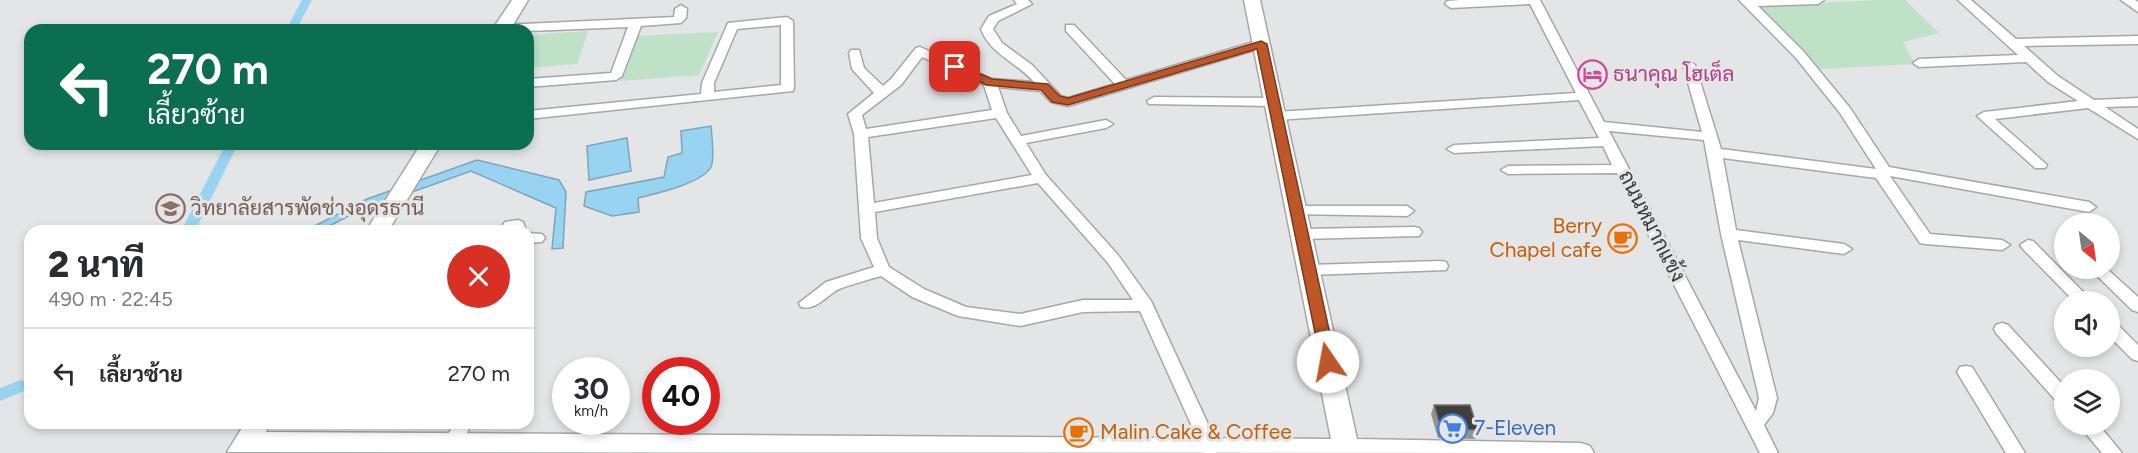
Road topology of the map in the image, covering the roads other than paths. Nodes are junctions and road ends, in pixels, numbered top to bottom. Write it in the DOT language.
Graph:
graph roads {
  1 [pos="520,0"];
  2 [pos="1252,0"];
  3 [pos="1532,0"];
  4 [pos="1818,0"];
  5 [pos="1964,0"];
  6 [pos="2127,0"];
  7 [pos="1026,1"];
  8 [pos="1747,2"];
  9 [pos="1450,4"];
  10 [pos="2138,8"];
  11 [pos="681,9"];
  12 [pos="636,23"];
  13 [pos="506,24"];
  14 [pos="534,28"];
  15 [pos="1070,28"];
  16 [pos="2138,40"];
  17 [pos="1261,44"];
  18 [pos="2015,44"];
  19 [pos="855,53"];
  20 [pos="2029,58"];
  21 [pos="1919,63"];
  22 [pos="1689,65"];
  23 [pos="990,82"];
  24 [pos="534,83"];
  25 [pos="1124,85"];
  26 [pos="1044,87"];
  27 [pos="882,93"];
  28 [pos="1584,96"];
  29 [pos="707,97"];
  30 [pos="1154,101"];
  31 [pos="2138,102"];
  32 [pos="2091,104"];
  33 [pos="1275,109"];
  34 [pos="999,113"];
  35 [pos="534,114"];
  36 [pos="1106,124"];
  37 [pos="1599,126"];
  38 [pos="861,134"];
  39 [pos="2138,135"];
  40 [pos="1711,137"];
  41 [pos="1017,141"];
  42 [pos="1607,142"];
  43 [pos="1454,149"];
  44 [pos="427,150"];
  45 [pos="1715,153"];
  46 [pos="2040,165"];
  47 [pos="1509,170"];
  48 [pos="1622,170"];
  49 [pos="1882,172"];
  50 [pos="1041,178"];
  51 [pos="2089,207"];
  52 [pos="867,209"];
  53 [pos="1297,211"];
  54 [pos="1407,211"];
  55 [pos="381,225"];
  56 [pos="1414,232"];
  57 [pos="1301,234"];
  58 [pos="1729,234"];
  59 [pos="2028,244"];
  60 [pos="2002,245"];
  61 [pos="1844,249"];
  62 [pos="1440,266"];
  63 [pos="883,270"];
  64 [pos="1309,270"];
  65 [pos="2108,279"];
  66 [pos="2074,291"];
  67 [pos="807,303"];
  68 [pos="1145,305"];
  69 [pos="2138,306"];
  70 [pos="2002,329"];
  71 [pos="2120,337"];
  72 [pos="2138,355"];
  73 [pos="1966,372"];
  74 [pos="2054,387"];
  75 [pos="1754,423"];
  76 [pos="2097,435"];
  77 [pos="248,439"];
  78 [pos="462,441"];
  79 [pos="387,448"];
  80 [pos="583,448"];
  81 [pos="1210,448"];
  82 [pos="644,449"];
  83 [pos="1082,450"];
  84 [pos="1347,451"];
  85 [pos="1581,453"];
  86 [pos="1769,453"];
  87 [pos="2016,453"];
  88 [pos="2113,453"];
  1 -- 13 [label="street"];
  2 -- 17 [label="street"];
  3 -- 9 [label="street"];
  3 -- 28 [label="street, ถนนหมากแข้ง"];
  4 -- 8 [label="street"];
  5 -- 18 [label="street"];
  6 -- 10 [label="street"];
  7 -- 26 [label="street"];
  8 -- 49 [label="street"];
  11 -- 12 [label="street"];
  12 -- 14 [label="street"];
  12 -- 24 [label="street"];
  15 -- 25 [label="street"];
  16 -- 18 [label="street"];
  17 -- 25 [label="street"];
  17 -- 33 [label="street"];
  18 -- 20 [label="street"];
  19 -- 27 [label="street"];
  20 -- 21 [label="street"];
  20 -- 32 [label="street"];
  22 -- 40 [label="street"];
  23 -- 26 [label="street"];
  23 -- 27 [label="street"];
  23 -- 34 [label="street"];
  25 -- 26 [label="street"];
  27 -- 38 [label="street"];
  28 -- 33 [label="street"];
  28 -- 37 [label="street, ถนนหมากแข้ง"];
  29 -- 29 [label="street"];
  29 -- 35 [label="street"];
  30 -- 33 [label="street"];
  31 -- 32 [label="street"];
  32 -- 39 [label="street"];
  32 -- 46 [label="street"];
  33 -- 53 [label="street"];
  34 -- 38 [label="street"];
  34 -- 41 [label="street"];
  36 -- 41 [label="street"];
  37 -- 40 [label="street"];
  37 -- 42 [label="street, ถนนหมากแข้ง"];
  38 -- 52 [label="street"];
  40 -- 45 [label="street"];
  41 -- 50 [label="street"];
  42 -- 43 [label="street"];
  42 -- 48 [label="street, ถนนหมากแข้ง"];
  44 -- 55 [label="street"];
  45 -- 49 [label="street"];
  45 -- 58 [label="street"];
  47 -- 48 [label="street"];
  48 -- 75 [label="street, ถนนหมากแข้ง"];
  49 -- 51 [label="street"];
  49 -- 60 [label="street"];
  50 -- 52 [label="street"];
  50 -- 68 [label="street"];
  52 -- 63 [label="street"];
  53 -- 54 [label="street"];
  53 -- 57 [label="street"];
  56 -- 57 [label="street"];
  57 -- 64 [label="street"];
  58 -- 61 [label="street"];
  58 -- 75 [label="street"];
  59 -- 66 [label="street"];
  62 -- 64 [label="street"];
  63 -- 67 [label="street"];
  63 -- 68 [label="street"];
  64 -- 84 [label="street"];
  65 -- 69 [label="street"];
  68 -- 81 [label="street"];
  70 -- 74 [label="street"];
  71 -- 72 [label="street"];
  73 -- 87 [label="street"];
  75 -- 86 [label="street, ถนนหมากแข้ง"];
  76 -- 88 [label="street"];
  77 -- 79 [label="street"];
  78 -- 79 [label="street"];
  78 -- 80 [label="street"];
  80 -- 82 [label="street"];
  81 -- 83 [label="street"];
  81 -- 84 [label="street"];
  82 -- 83 [label="street"];
  84 -- 85 [label="street"];
}
